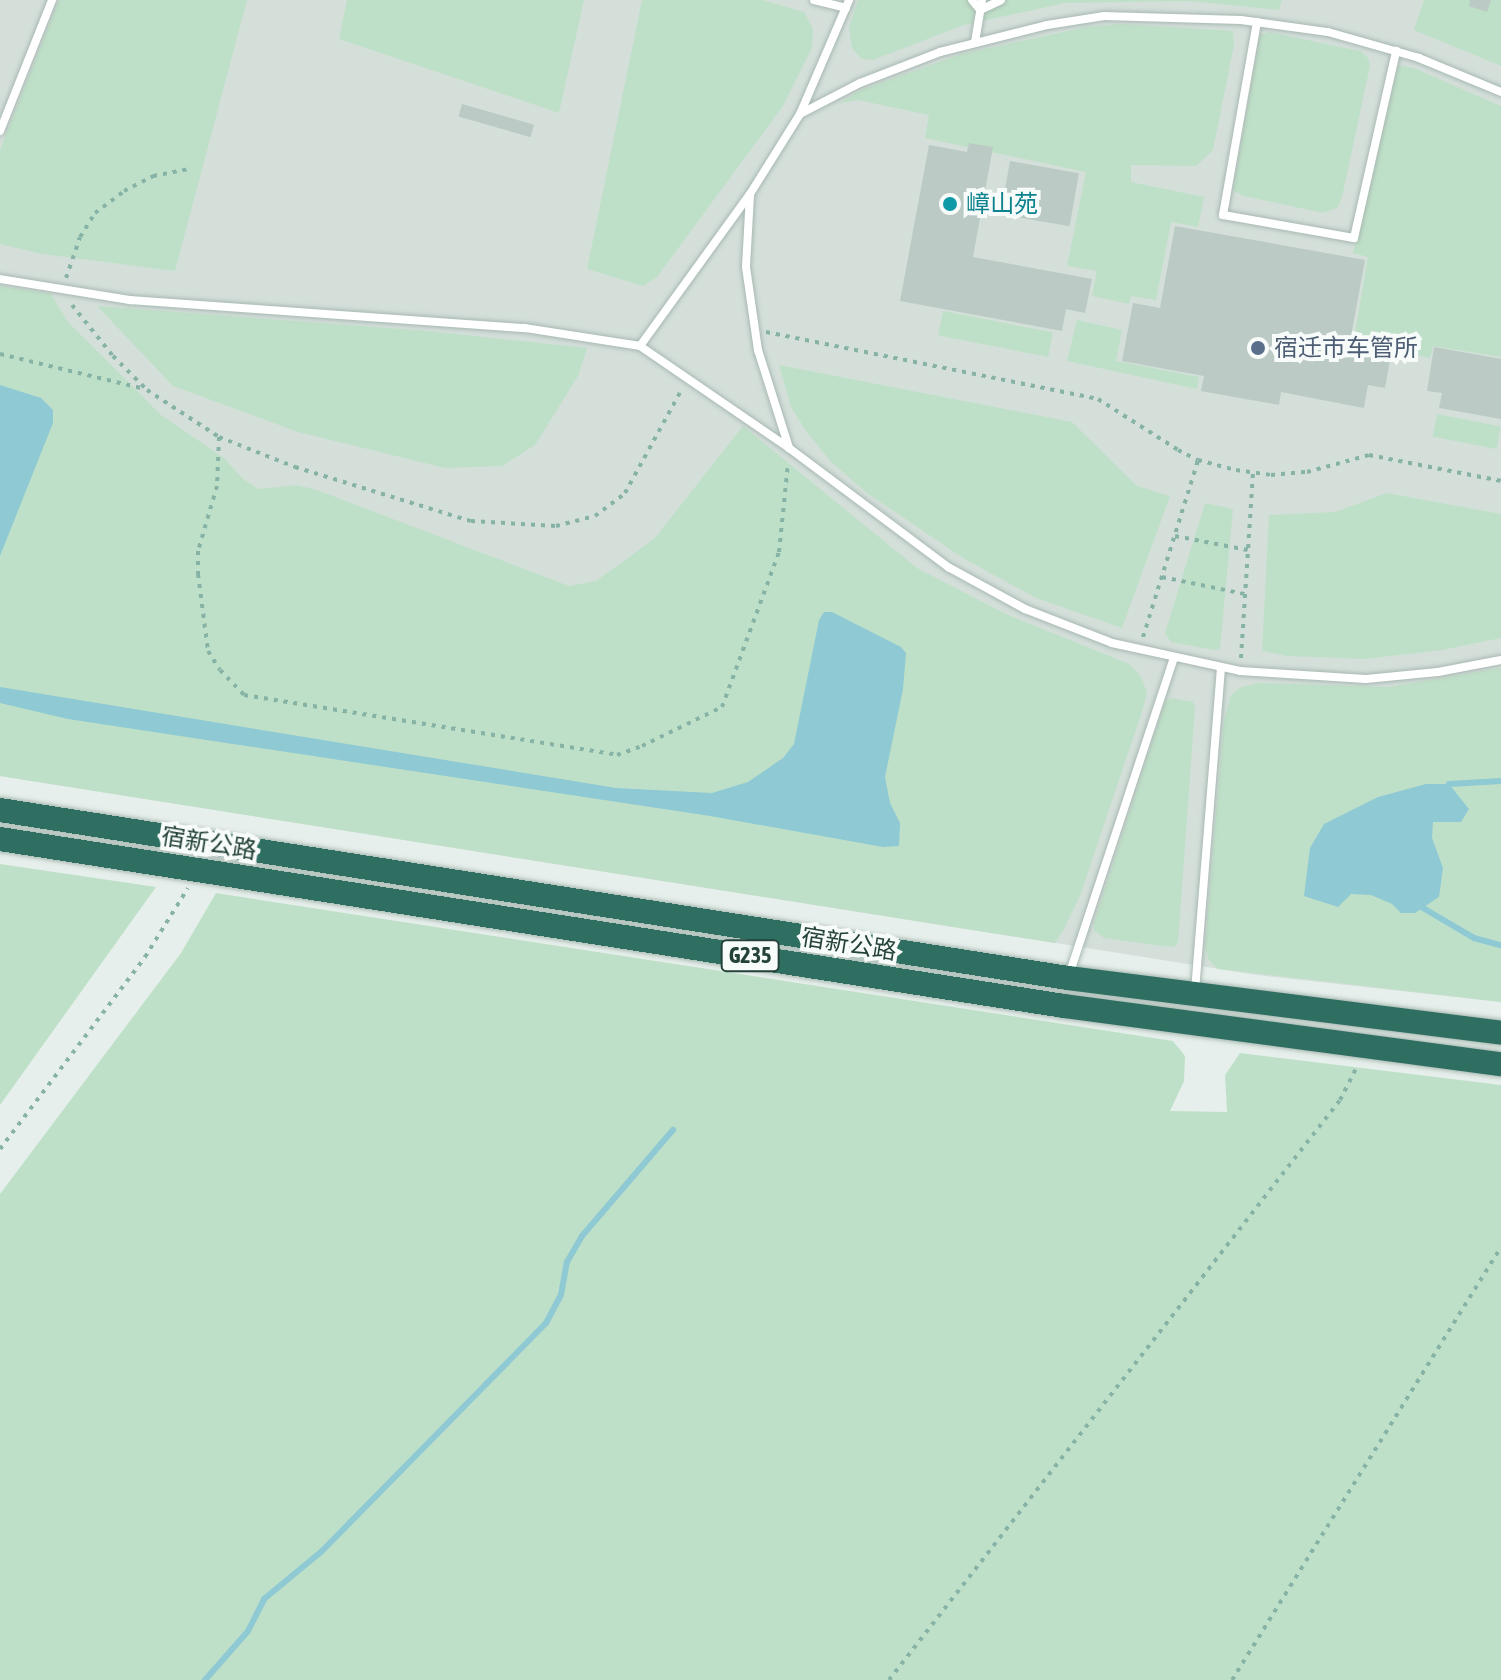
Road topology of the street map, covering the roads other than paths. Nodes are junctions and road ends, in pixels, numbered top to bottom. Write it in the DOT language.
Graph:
graph roads {
  1 [pos="52,0"];
  2 [pos="814,0"];
  3 [pos="972,0"];
  4 [pos="1001,0"];
  5 [pos="847,4"];
  6 [pos="981,5"];
  7 [pos="1257,22"];
  8 [pos="975,42"];
  9 [pos="1396,51"];
  10 [pos="1501,92"];
  11 [pos="800,114"];
  12 [pos="0,131"];
  13 [pos="750,194"];
  14 [pos="0,279"];
  15 [pos="640,346"];
  16 [pos="789,448"];
  17 [pos="1174,657"];
  18 [pos="1501,660"];
  19 [pos="1221,668"];
  20 [pos="0,810"];
  21 [pos="0,839"];
  22 [pos="1068,978"];
  23 [pos="1195,996"];
  24 [pos="1501,1033"];
  25 [pos="1501,1064"];
  1 -- 12 [label="lane"];
  2 -- 5 [label="lane"];
  3 -- 6 [label="lane"];
  4 -- 6 [label="lane"];
  5 -- 11 [label="lane"];
  6 -- 8 [label="lane"];
  7 -- 8 [label="lane"];
  7 -- 9 [label="lane"];
  7 -- 9 [label="lane"];
  8 -- 11 [label="lane"];
  9 -- 10 [label="lane"];
  11 -- 13 [label="lane"];
  13 -- 15 [label="lane"];
  13 -- 16 [label="lane"];
  14 -- 15 [label="lane"];
  15 -- 16 [label="lane"];
  16 -- 17 [label="lane"];
  17 -- 19 [label="lane"];
  17 -- 22 [label="lane"];
  18 -- 19 [label="lane"];
  19 -- 23 [label="lane"];
  20 -- 22 [label="highway, 宿新公路 / G235"];
  21 -- 25 [label="highway, 宿新公路 / G235"];
  22 -- 23 [label="highway, 宿新公路 / G235"];
  23 -- 24 [label="highway, 宿新公路 / G235"];
}
